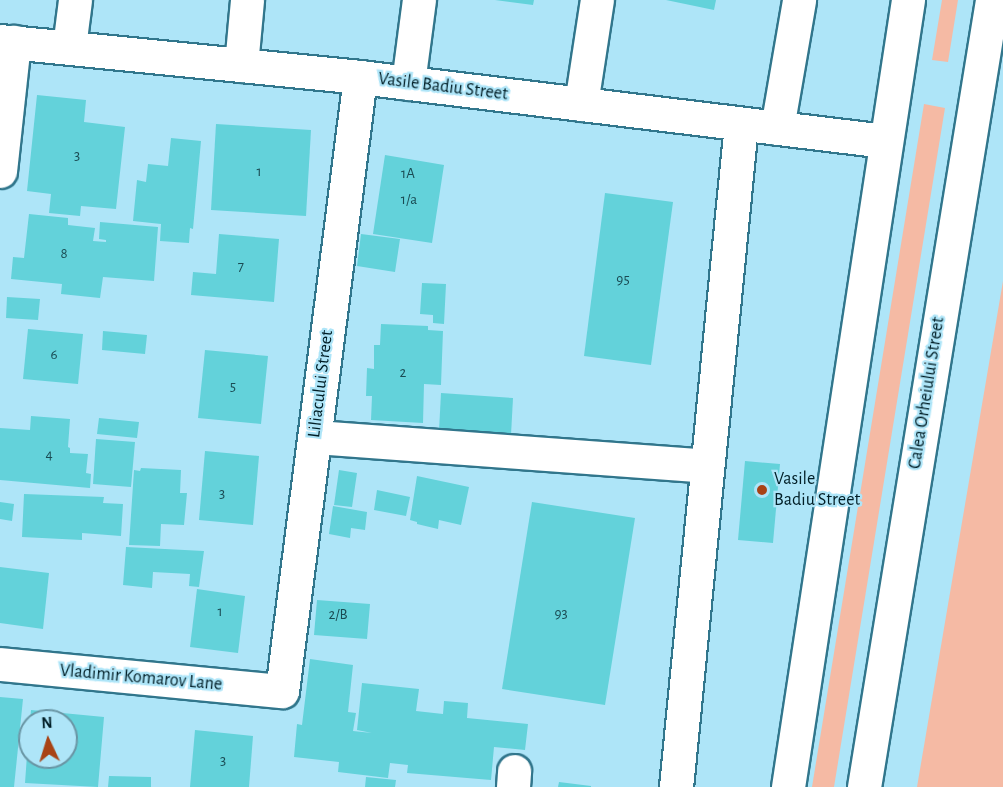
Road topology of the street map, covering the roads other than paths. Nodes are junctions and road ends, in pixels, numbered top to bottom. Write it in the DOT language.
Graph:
graph roads {
  1 [pos="75,0"];
  2 [pos="247,0"];
  3 [pos="419,0"];
  4 [pos="597,0"];
  5 [pos="799,0"];
  6 [pos="908,0"];
  7 [pos="992,0"];
  8 [pos="7,41"];
  9 [pos="69,48"];
  10 [pos="241,65"];
  11 [pos="360,77"];
  12 [pos="408,83"];
  13 [pos="581,104"];
  14 [pos="741,124"];
  15 [pos="777,128"];
  16 [pos="885,141"];
  17 [pos="0,171"];
  18 [pos="315,437"];
  19 [pos="707,466"];
  20 [pos="0,664"];
  21 [pos="282,691"];
  22 [pos="676,787"];
  23 [pos="788,787"];
  24 [pos="864,787"];
  1 -- 9 [label="main road"];
  2 -- 10 [label="main road"];
  3 -- 12 [label="main road"];
  4 -- 13 [label="main road"];
  5 -- 15 [label="main road"];
  6 -- 16 [label="main road"];
  7 -- 24 [label="main road, Calea Orheiului Street"];
  8 -- 9 [label="main road, Vasile Badiu Street"];
  8 -- 17 [label="main road"];
  9 -- 10 [label="main road, Vasile Badiu Street"];
  10 -- 11 [label="main road, Vasile Badiu Street"];
  11 -- 12 [label="main road, Vasile Badiu Street"];
  11 -- 18 [label="main road, Liliacului Street"];
  12 -- 13 [label="main road, Vasile Badiu Street"];
  13 -- 14 [label="main road, Vasile Badiu Street"];
  14 -- 15 [label="main road, Vasile Badiu Street"];
  14 -- 19 [label="main road"];
  15 -- 16 [label="main road, Vasile Badiu Street"];
  16 -- 23 [label="main road"];
  18 -- 19 [label="main road"];
  18 -- 21 [label="main road, Liliacului Street"];
  19 -- 22 [label="main road"];
  20 -- 21 [label="main road, Vladimir Komarov Lane"];
}
